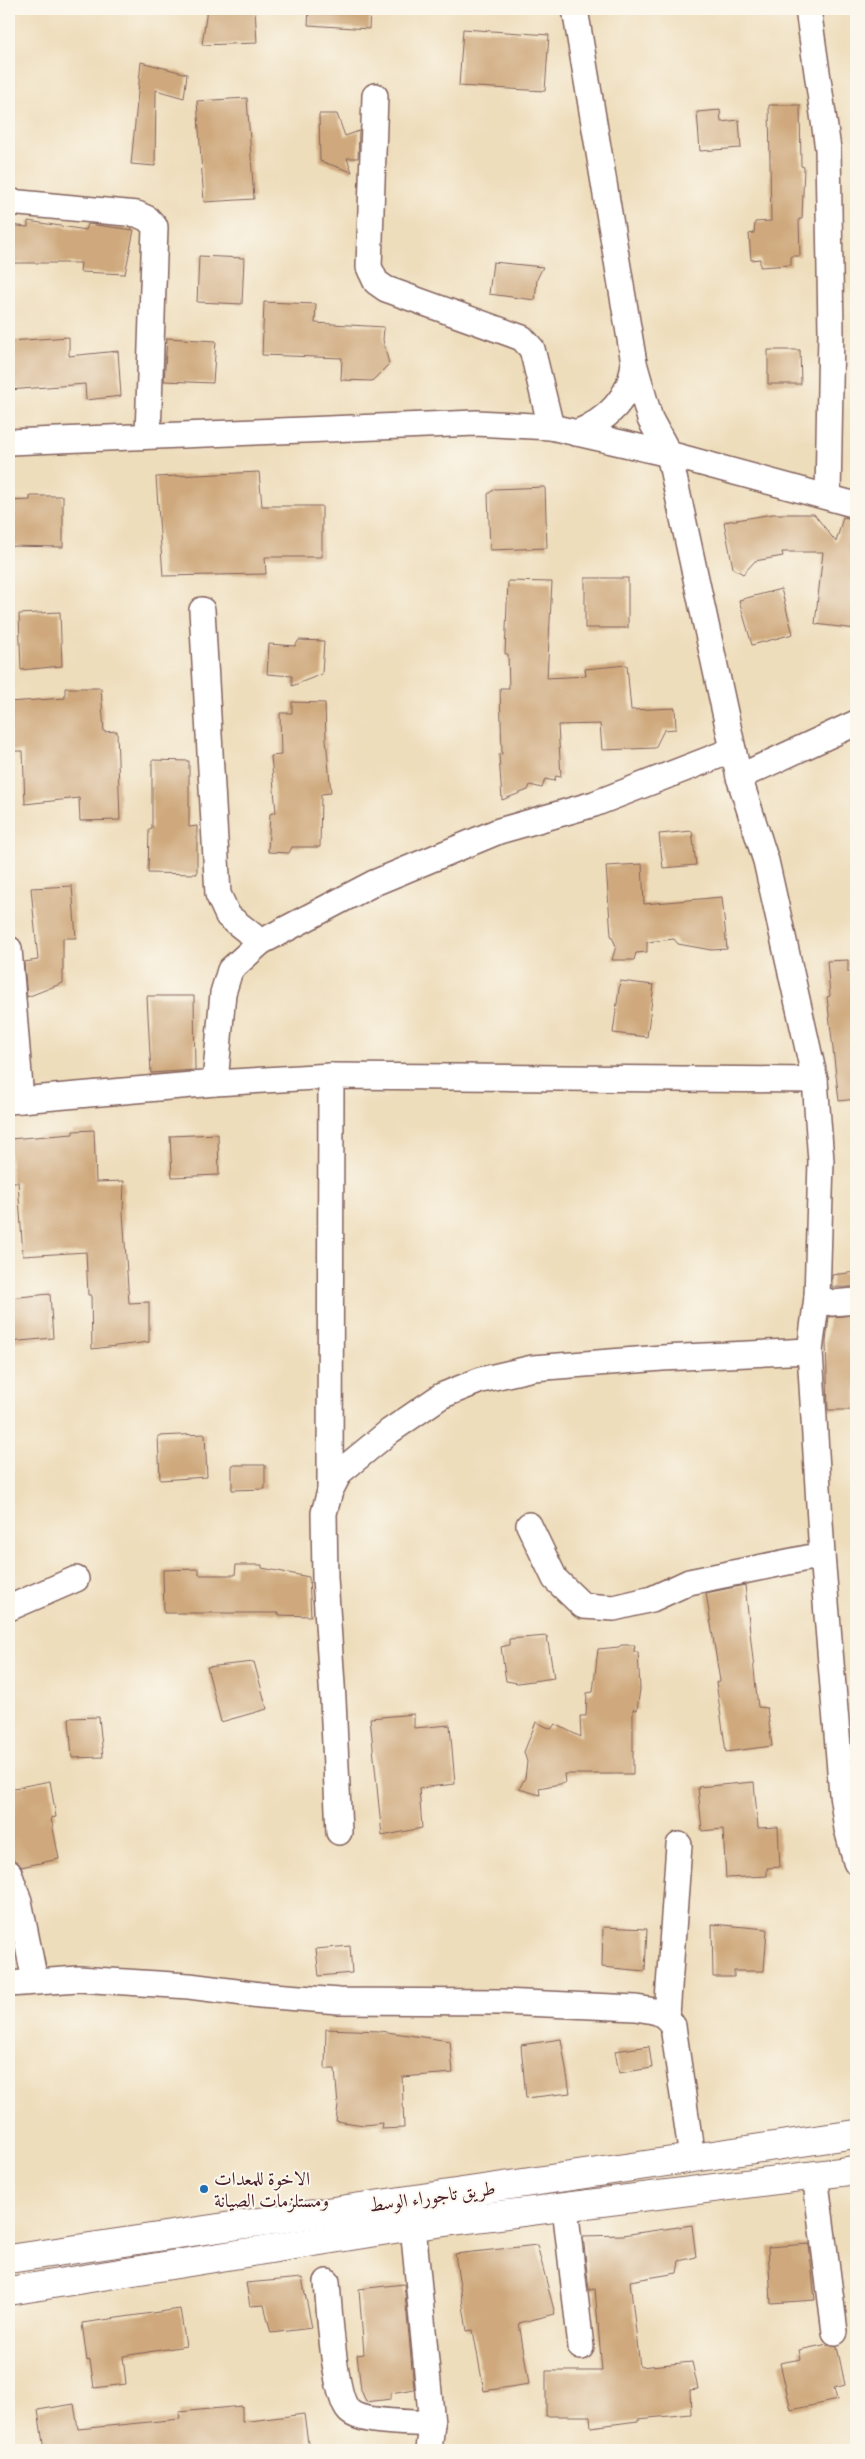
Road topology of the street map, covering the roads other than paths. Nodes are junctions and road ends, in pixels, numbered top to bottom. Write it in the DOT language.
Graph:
graph roads {
  1 [pos="575,9"];
  2 [pos="808,9"];
  3 [pos="375,96"];
  4 [pos="9,202"];
  5 [pos="634,363"];
  6 [pos="551,428"];
  7 [pos="576,433"];
  8 [pos="148,435"];
  9 [pos="9,442"];
  10 [pos="669,454"];
  11 [pos="828,496"];
  12 [pos="856,505"];
  13 [pos="202,610"];
  14 [pos="856,723"];
  15 [pos="734,750"];
  16 [pos="739,777"];
  17 [pos="261,942"];
  18 [pos="9,949"];
  19 [pos="331,1076"];
  20 [pos="815,1080"];
  21 [pos="215,1083"];
  22 [pos="15,1101"];
  23 [pos="817,1297"];
  24 [pos="856,1300"];
  25 [pos="810,1351"];
  26 [pos="330,1491"];
  27 [pos="529,1524"];
  28 [pos="822,1555"];
  29 [pos="76,1578"];
  30 [pos="9,1608"];
  31 [pos="848,1741"];
  32 [pos="339,1832"];
  33 [pos="679,1845"];
  34 [pos="856,1862"];
  35 [pos="9,1873"];
  36 [pos="18,1936"];
  37 [pos="35,1981"];
  38 [pos="9,1984"];
  39 [pos="667,2015"];
  40 [pos="856,2134"];
  41 [pos="692,2158"];
  42 [pos="856,2170"];
  43 [pos="815,2175"];
  44 [pos="566,2207"];
  45 [pos="413,2226"];
  46 [pos="9,2258"];
  47 [pos="327,2282"];
  48 [pos="9,2291"];
  49 [pos="835,2332"];
  50 [pos="581,2347"];
  51 [pos="432,2424"];
  52 [pos="429,2450"];
  1 -- 5 [label="street"];
  2 -- 11 [label="street"];
  3 -- 6 [label="street"];
  4 -- 8 [label="street"];
  5 -- 7 [label="street"];
  5 -- 10 [label="street"];
  6 -- 7 [label="street"];
  6 -- 8 [label="street"];
  7 -- 10 [label="street"];
  8 -- 9 [label="street"];
  10 -- 11 [label="street"];
  10 -- 15 [label="street"];
  11 -- 12 [label="street"];
  13 -- 17 [label="street"];
  14 -- 16 [label="street"];
  15 -- 16 [label="street"];
  15 -- 17 [label="street"];
  16 -- 20 [label="street"];
  17 -- 21 [label="street"];
  18 -- 22 [label="street"];
  19 -- 20 [label="street"];
  19 -- 21 [label="street"];
  19 -- 26 [label="street"];
  20 -- 23 [label="street"];
  21 -- 22 [label="street"];
  23 -- 24 [label="street"];
  23 -- 25 [label="street"];
  25 -- 26 [label="street"];
  25 -- 28 [label="street"];
  26 -- 32 [label="street"];
  27 -- 28 [label="street"];
  28 -- 31 [label="street"];
  29 -- 30 [label="street"];
  31 -- 34 [label="street"];
  33 -- 39 [label="street"];
  35 -- 36 [label="street"];
  36 -- 37 [label="street"];
  37 -- 38 [label="street"];
  37 -- 39 [label="street"];
  39 -- 41 [label="street"];
  40 -- 41 [label="main road, طريق تاجوراء الوسط"];
  41 -- 46 [label="main road, طريق تاجوراء الوسط"];
  42 -- 43 [label="main road"];
  43 -- 44 [label="main road"];
  43 -- 49 [label="street"];
  44 -- 45 [label="main road"];
  44 -- 50 [label="street"];
  45 -- 48 [label="main road"];
  45 -- 51 [label="street"];
  47 -- 51 [label="street"];
  51 -- 52 [label="street"];
}
